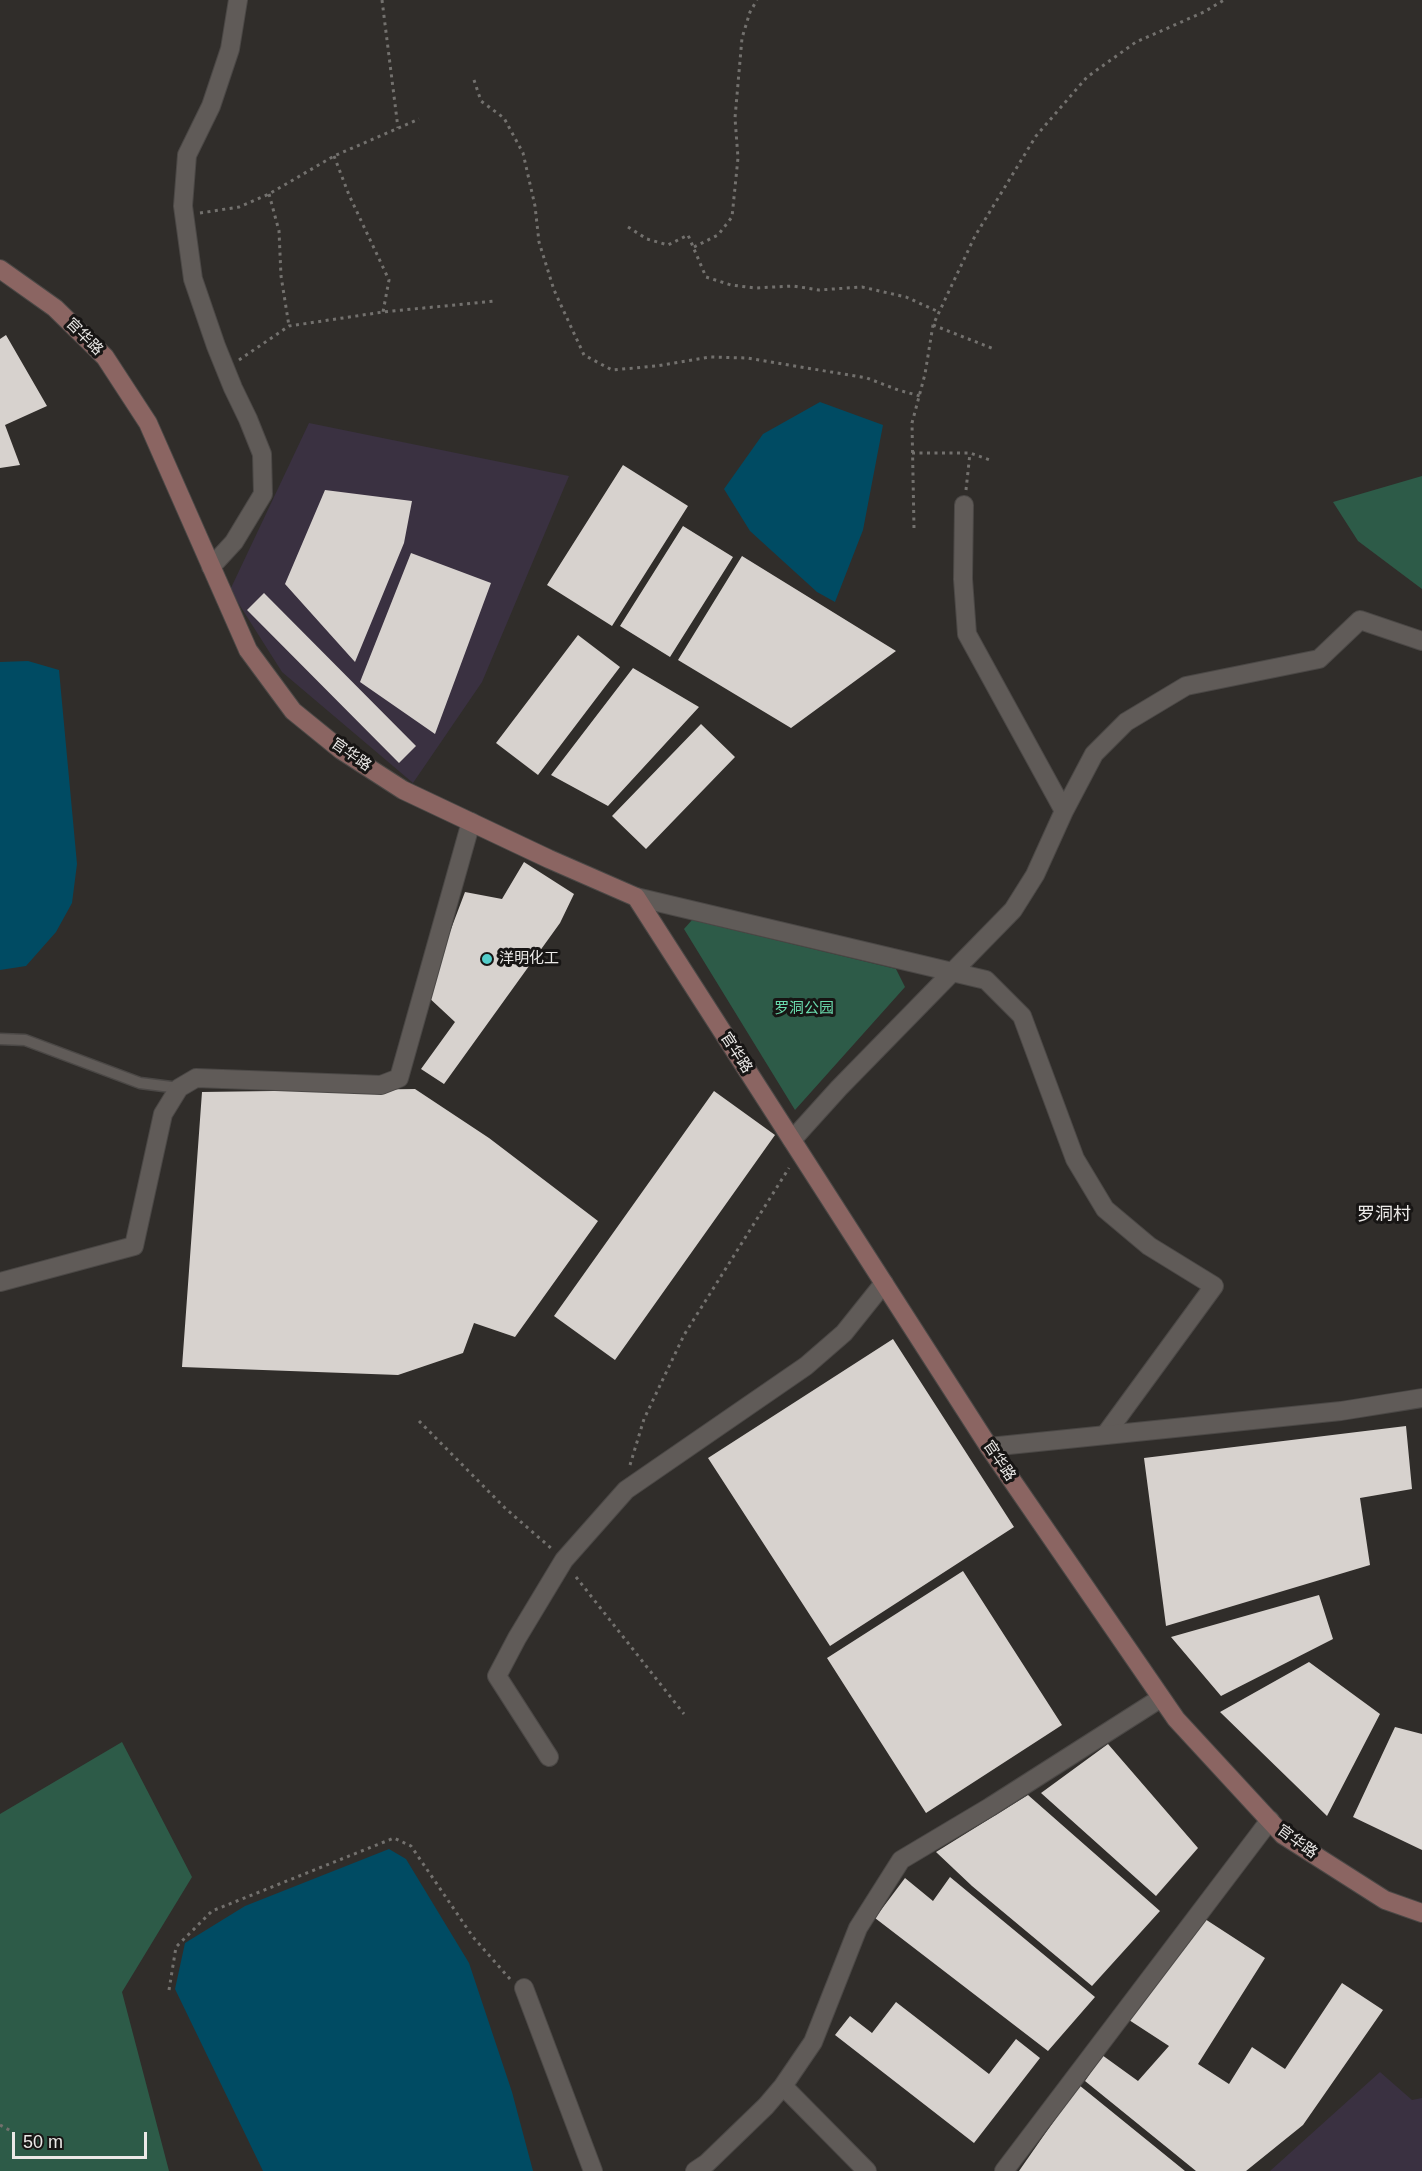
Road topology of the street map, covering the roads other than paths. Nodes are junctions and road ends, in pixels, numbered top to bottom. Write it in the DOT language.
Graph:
graph roads {
  1 [pos="238,0"];
  2 [pos="0,269"];
  3 [pos="964,505"];
  4 [pos="212,567"];
  5 [pos="1422,641"];
  6 [pos="1064,811"];
  7 [pos="471,822"];
  8 [pos="636,897"];
  9 [pos="953,972"];
  10 [pos="0,1039"];
  11 [pos="179,1088"];
  12 [pos="796,1146"];
  13 [pos="0,1282"];
  14 [pos="884,1283"];
  15 [pos="1422,1398"];
  16 [pos="1105,1435"];
  17 [pos="989,1446"];
  18 [pos="1161,1698"];
  19 [pos="549,1757"];
  20 [pos="1270,1820"];
  21 [pos="1422,1913"];
  22 [pos="526,1995"];
  23 [pos="783,2086"];
  24 [pos="592,2171"];
  25 [pos="695,2171"];
  26 [pos="867,2171"];
  27 [pos="1004,2171"];
  1 -- 4 [label="street"];
  2 -- 4 [label="main road, 官华路"];
  3 -- 6 [label="street"];
  4 -- 7 [label="main road, 官华路"];
  5 -- 6 [label="street"];
  6 -- 9 [label="street"];
  7 -- 8 [label="main road, 官华路"];
  7 -- 11 [label="street"];
  8 -- 9 [label="street"];
  8 -- 12 [label="main road, 官华路"];
  9 -- 12 [label="street"];
  9 -- 16 [label="street"];
  10 -- 11 [label="lane"];
  11 -- 13 [label="street"];
  12 -- 14 [label="main road, 官华路"];
  14 -- 17 [label="main road, 官华路"];
  14 -- 19 [label="street"];
  15 -- 16 [label="street"];
  16 -- 17 [label="street"];
  17 -- 18 [label="main road, 官华路"];
  18 -- 20 [label="main road, 官华路"];
  18 -- 23 [label="street"];
  20 -- 21 [label="main road, 官华路"];
  20 -- 27 [label="street"];
  22 -- 24 [label="street"];
  23 -- 25 [label="street"];
  23 -- 26 [label="street"];
}
